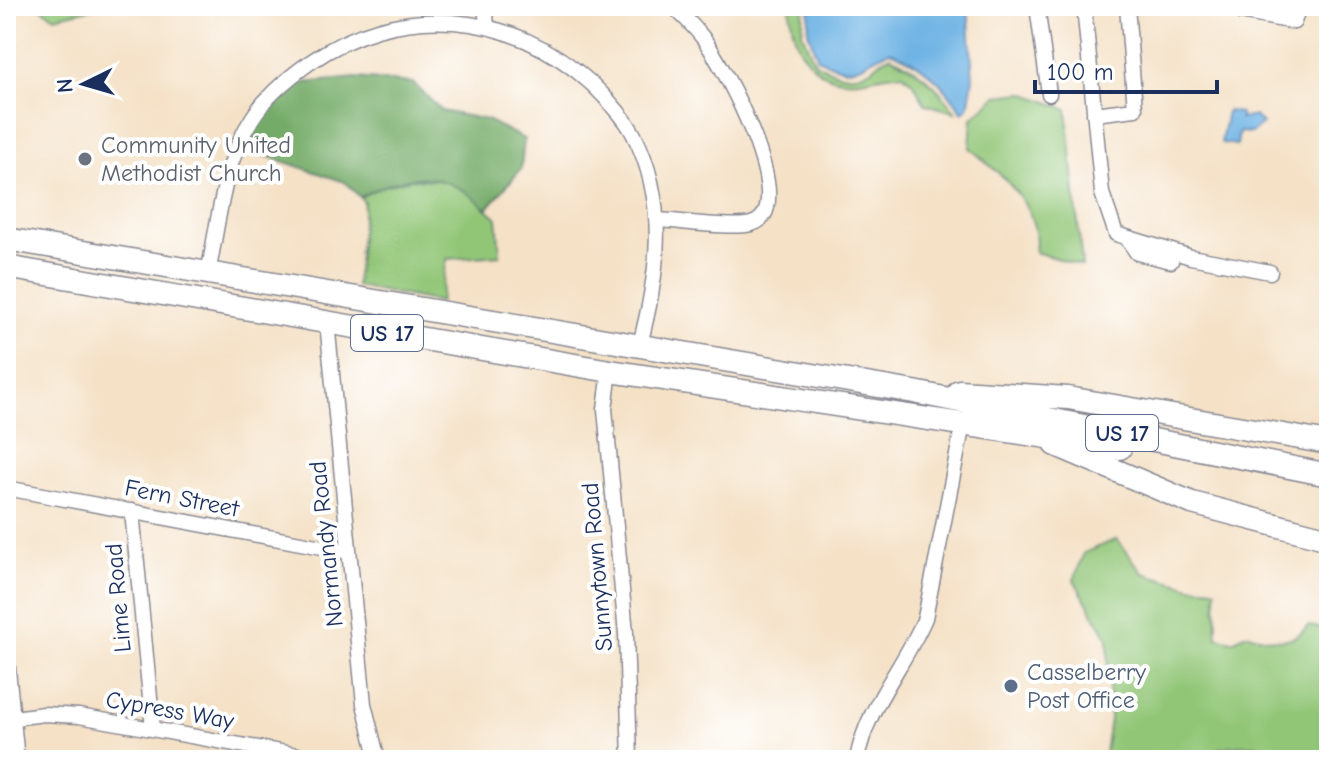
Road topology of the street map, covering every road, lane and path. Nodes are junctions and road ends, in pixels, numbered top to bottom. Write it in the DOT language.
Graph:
graph roads {
  1 [pos="485,6"];
  2 [pos="673,6"];
  3 [pos="1037,6"];
  4 [pos="1084,6"];
  5 [pos="1127,6"];
  6 [pos="1242,6"];
  7 [pos="1299,6"];
  8 [pos="1323,6"];
  9 [pos="1329,10"];
  10 [pos="487,25"];
  11 [pos="1049,94"];
  12 [pos="1094,114"];
  13 [pos="658,220"];
  14 [pos="6,239"];
  15 [pos="6,253"];
  16 [pos="99,255"];
  17 [pos="6,267"];
  18 [pos="1270,272"];
  19 [pos="208,273"];
  20 [pos="158,293"];
  21 [pos="388,306"];
  22 [pos="327,322"];
  23 [pos="639,348"];
  24 [pos="670,353"];
  25 [pos="610,371"];
  26 [pos="914,392"];
  27 [pos="963,424"];
  28 [pos="1033,434"];
  29 [pos="1329,443"];
  30 [pos="1329,475"];
  31 [pos="6,488"];
  32 [pos="1329,491"];
  33 [pos="132,511"];
  34 [pos="1329,539"];
  35 [pos="349,552"];
  36 [pos="6,649"];
  37 [pos="9,718"];
  38 [pos="153,729"];
  39 [pos="17,760"];
  40 [pos="325,760"];
  41 [pos="378,760"];
  42 [pos="630,760"];
  43 [pos="857,760"];
  1 -- 10 [label="street"];
  2 -- 13 [label="street"];
  3 -- 11 [label="street"];
  4 -- 12 [label="street"];
  5 -- 12 [label="street"];
  6 -- 7 [label="street"];
  8 -- 9 [label="street"];
  10 -- 13 [label="street"];
  10 -- 19 [label="street"];
  12 -- 18 [label="street"];
  13 -- 23 [label="street"];
  14 -- 16 [label="main road, US 17"];
  15 -- 16 [label="main road"];
  16 -- 19 [label="main road, US 17"];
  17 -- 20 [label="main road, US 17"];
  19 -- 20 [label="main road"];
  19 -- 21 [label="main road, US 17"];
  20 -- 22 [label="main road, US 17"];
  21 -- 22 [label="main road"];
  21 -- 23 [label="main road, US 17"];
  22 -- 25 [label="main road, US 17"];
  22 -- 35 [label="street, Normandy Road"];
  23 -- 24 [label="main road, US 17"];
  24 -- 25 [label="main road"];
  24 -- 26 [label="main road, US 17"];
  25 -- 27 [label="main road, US 17"];
  25 -- 42 [label="street, Sunnytown Road"];
  26 -- 29 [label="main road"];
  26 -- 30 [label="main road, US 17"];
  27 -- 28 [label="main road, US 17"];
  27 -- 43 [label="street"];
  28 -- 32 [label="main road, US 17"];
  28 -- 34 [label="main road"];
  31 -- 33 [label="street, Fern Street"];
  33 -- 35 [label="street, Fern Street"];
  33 -- 38 [label="street, Lime Road"];
  35 -- 41 [label="street, Normandy Road"];
  36 -- 37 [label="street"];
  37 -- 38 [label="street, Cypress Way"];
  37 -- 39 [label="street"];
  38 -- 40 [label="street, Cypress Way"];
}
